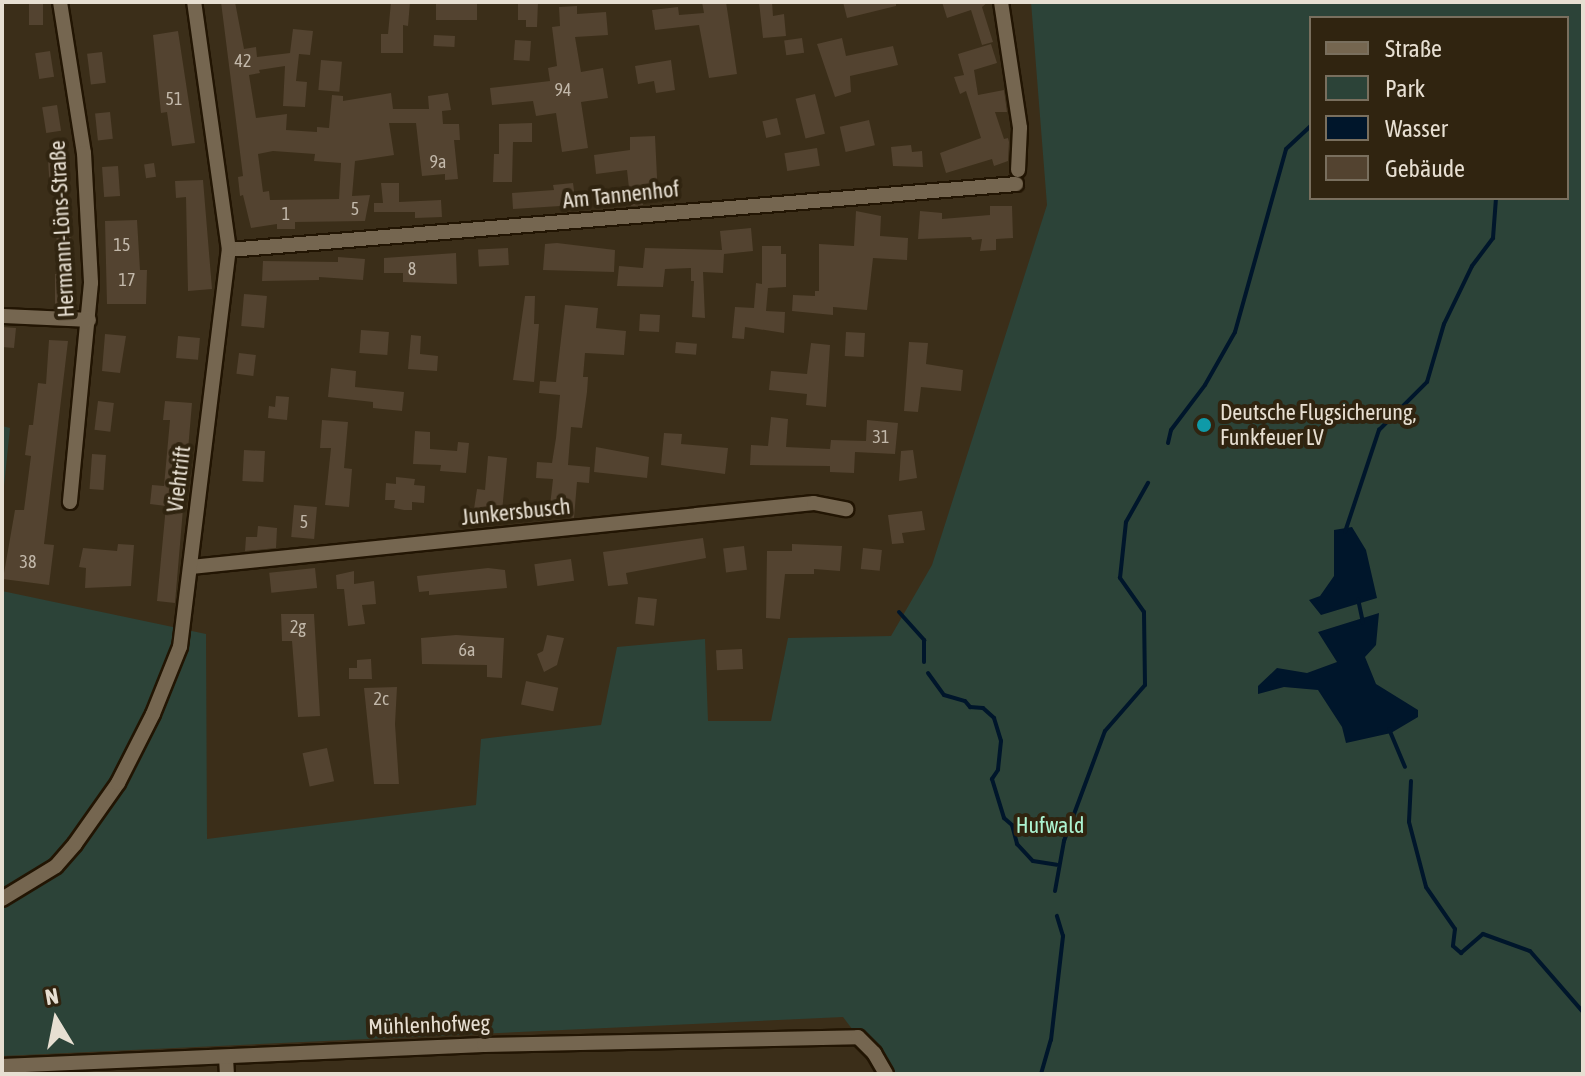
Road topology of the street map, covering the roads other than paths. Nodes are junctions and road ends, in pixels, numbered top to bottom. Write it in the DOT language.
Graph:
graph roads {
  1 [pos="60,2"];
  2 [pos="194,2"];
  3 [pos="1001,2"];
  4 [pos="229,250"];
  5 [pos="2,316"];
  6 [pos="89,320"];
  7 [pos="70,502"];
  8 [pos="846,509"];
  9 [pos="191,567"];
  10 [pos="2,899"];
  11 [pos="226,1057"];
  12 [pos="2,1066"];
  13 [pos="134,1068"];
  14 [pos="227,1074"];
  15 [pos="886,1074"];
  1 -- 6 [label="street, Hermann-Löns-Straße"];
  2 -- 4 [label="street, Viehtrift"];
  3 -- 4 [label="street, Am Tannenhof"];
  4 -- 9 [label="street, Viehtrift"];
  5 -- 6 [label="street"];
  6 -- 7 [label="street, Hermann-Löns-Straße"];
  8 -- 9 [label="street, Junkersbusch"];
  9 -- 10 [label="street, Viehtrift"];
  11 -- 13 [label="street, Mühlenhofweg"];
  11 -- 14 [label="street"];
  11 -- 15 [label="street, Mühlenhofweg"];
  12 -- 13 [label="street, Mühlenhofweg"];
}
